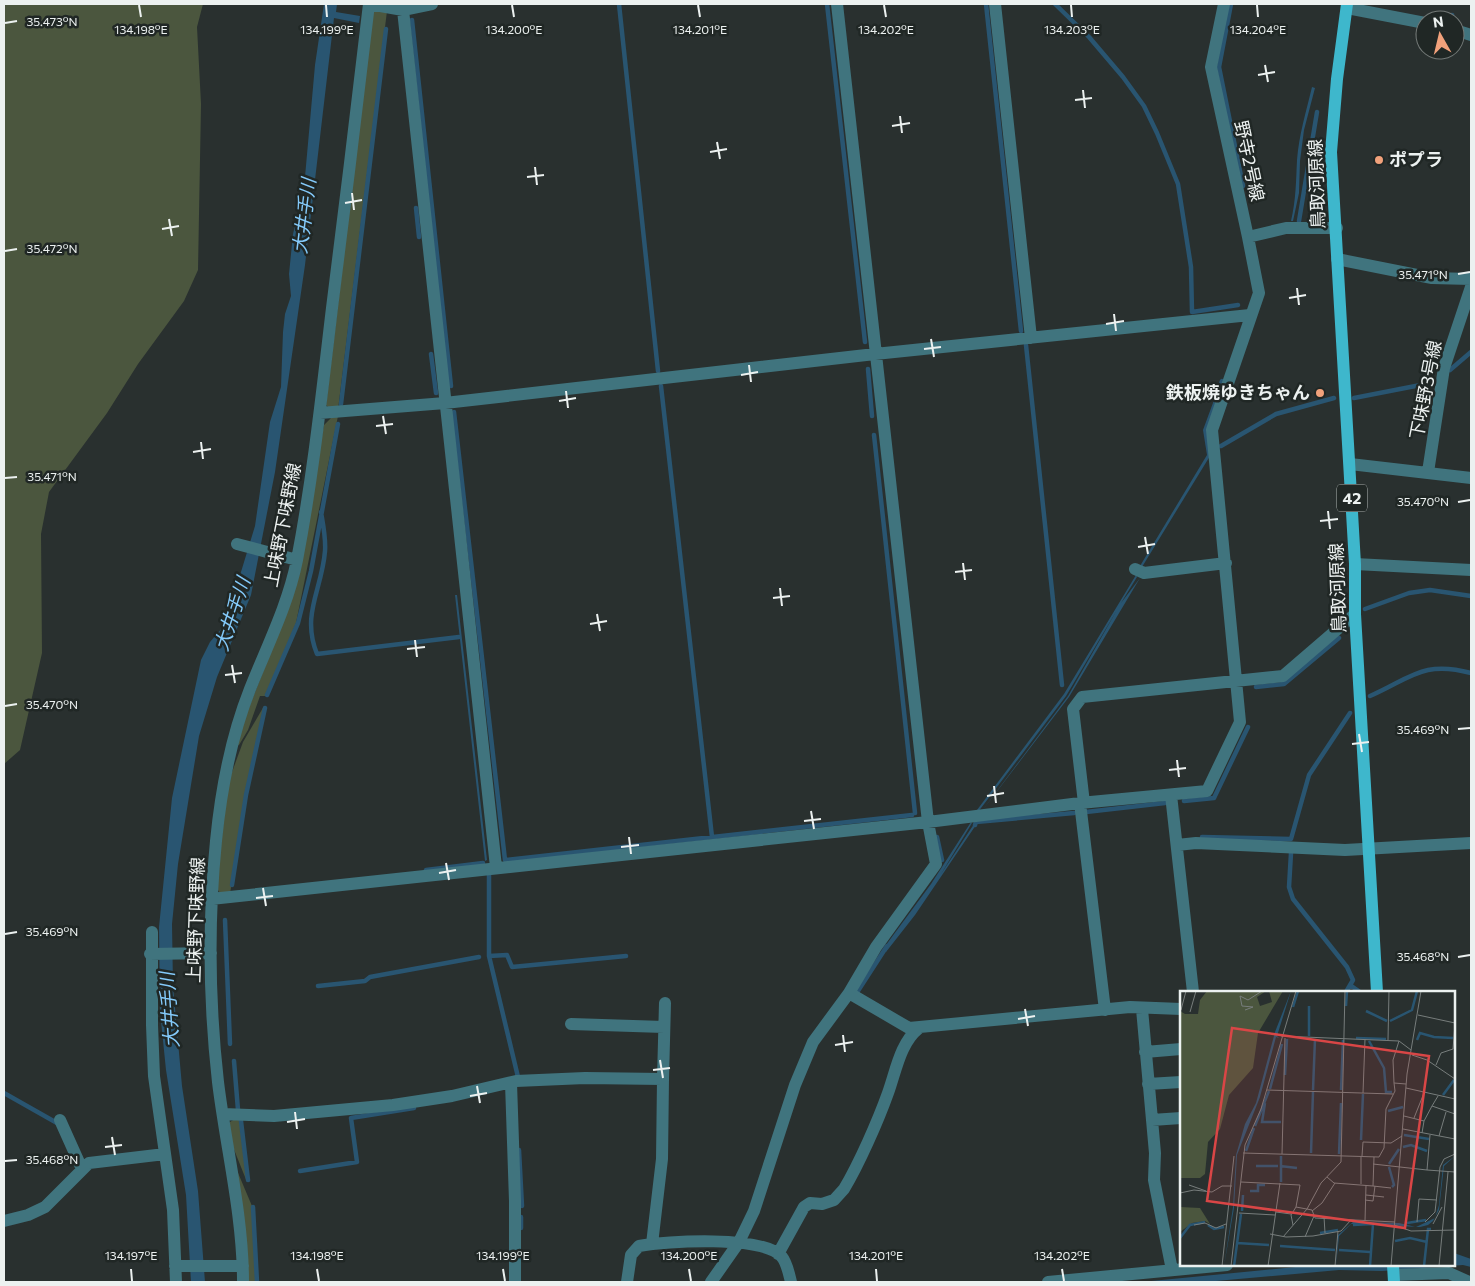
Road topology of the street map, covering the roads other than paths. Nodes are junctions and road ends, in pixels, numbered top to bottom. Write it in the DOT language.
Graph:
graph roads {
  1 [pos="369,4"];
  2 [pos="432,4"];
  3 [pos="837,4"];
  4 [pos="995,4"];
  5 [pos="1224,4"];
  6 [pos="1347,6"];
  7 [pos="403,10"];
  8 [pos="1415,21"];
  9 [pos="1336,228"];
  10 [pos="1248,237"];
  11 [pos="1337,259"];
  12 [pos="1471,279"];
  13 [pos="1471,287"];
  14 [pos="1250,315"];
  15 [pos="1031,338"];
  16 [pos="874,354"];
  17 [pos="445,403"];
  18 [pos="320,413"];
  19 [pos="1350,464"];
  20 [pos="1428,472"];
  21 [pos="1471,478"];
  22 [pos="238,544"];
  23 [pos="290,559"];
  24 [pos="1226,563"];
  25 [pos="1355,564"];
  26 [pos="1135,569"];
  27 [pos="1471,570"];
  28 [pos="1355,614"];
  29 [pos="1238,681"];
  30 [pos="1171,795"];
  31 [pos="1082,803"];
  32 [pos="928,822"];
  33 [pos="1471,843"];
  34 [pos="1177,845"];
  35 [pos="1369,848"];
  36 [pos="496,867"];
  37 [pos="211,899"];
  38 [pos="152,932"];
  39 [pos="206,953"];
  40 [pos="153,954"];
  41 [pos="1193,991"];
  42 [pos="1378,991"];
  43 [pos="849,993"];
  44 [pos="665,1004"];
  45 [pos="1180,1009"];
  46 [pos="1105,1010"];
  47 [pos="1142,1010"];
  48 [pos="571,1024"];
  49 [pos="664,1027"];
  50 [pos="919,1028"];
  51 [pos="1180,1049"];
  52 [pos="1145,1052"];
  53 [pos="663,1079"];
  54 [pos="1180,1082"];
  55 [pos="510,1083"];
  56 [pos="1148,1084"];
  57 [pos="223,1114"];
  58 [pos="1180,1118"];
  59 [pos="60,1120"];
  60 [pos="1152,1120"];
  61 [pos="165,1154"];
  62 [pos="82,1169"];
  63 [pos="4,1221"];
  64 [pos="740,1242"];
  65 [pos="652,1244"];
  66 [pos="778,1254"];
  67 [pos="178,1266"];
  68 [pos="240,1266"];
  69 [pos="1216,1266"];
  70 [pos="1172,1270"];
  71 [pos="1394,1274"];
  72 [pos="1069,1281"];
  73 [pos="176,1282"];
  74 [pos="242,1282"];
  75 [pos="515,1282"];
  76 [pos="627,1282"];
  77 [pos="712,1282"];
  78 [pos="791,1282"];
  79 [pos="1048,1282"];
  80 [pos="1469,1282"];
  1 -- 7 [label="street"];
  1 -- 18 [label="street, 上味野下味野線"];
  2 -- 7 [label="street"];
  3 -- 16 [label="street"];
  4 -- 15 [label="street"];
  5 -- 10 [label="street, 野寺2号線"];
  6 -- 8 [label="street"];
  6 -- 9 [label="main road, 鳥取河原線 / 42"];
  7 -- 17 [label="street"];
  9 -- 10 [label="street"];
  9 -- 11 [label="main road, 鳥取河原線 / 42"];
  10 -- 14 [label="street, 野寺2号線"];
  11 -- 12 [label="street"];
  11 -- 19 [label="main road, 鳥取河原線 / 42"];
  13 -- 20 [label="street, 下味野3号線"];
  14 -- 15 [label="street"];
  14 -- 24 [label="street, 野寺2号線"];
  15 -- 16 [label="street"];
  16 -- 17 [label="street"];
  16 -- 32 [label="street"];
  17 -- 18 [label="street"];
  17 -- 36 [label="street"];
  18 -- 23 [label="street, 上味野下味野線"];
  19 -- 20 [label="street"];
  19 -- 25 [label="main road, 鳥取河原線 / 42"];
  20 -- 21 [label="street"];
  22 -- 23 [label="street"];
  23 -- 37 [label="street, 上味野下味野線"];
  24 -- 26 [label="street"];
  24 -- 29 [label="street, 野寺2号線"];
  25 -- 27 [label="street"];
  25 -- 28 [label="main road, 鳥取河原線 / 42"];
  28 -- 29 [label="street"];
  28 -- 35 [label="main road, 鳥取河原線 / 42"];
  29 -- 30 [label="street, 野寺2号線"];
  29 -- 31 [label="street"];
  30 -- 31 [label="street"];
  30 -- 34 [label="street"];
  31 -- 32 [label="street"];
  31 -- 46 [label="street"];
  32 -- 36 [label="street"];
  32 -- 43 [label="street"];
  33 -- 35 [label="street"];
  34 -- 35 [label="street"];
  34 -- 41 [label="street"];
  35 -- 42 [label="main road, 鳥取河原線 / 42"];
  36 -- 37 [label="street"];
  37 -- 39 [label="street, 上味野下味野線"];
  38 -- 40 [label="street"];
  39 -- 40 [label="street"];
  39 -- 57 [label="street, 上味野下味野線"];
  40 -- 61 [label="street"];
  43 -- 50 [label="street"];
  43 -- 64 [label="street"];
  44 -- 49 [label="street"];
  45 -- 47 [label="street"];
  46 -- 47 [label="street"];
  46 -- 50 [label="street"];
  47 -- 52 [label="street"];
  48 -- 49 [label="street"];
  49 -- 53 [label="street"];
  50 -- 66 [label="street"];
  51 -- 52 [label="street"];
  52 -- 56 [label="street"];
  53 -- 55 [label="street"];
  53 -- 65 [label="street"];
  54 -- 56 [label="street"];
  55 -- 57 [label="street"];
  55 -- 75 [label="street"];
  56 -- 60 [label="street"];
  57 -- 68 [label="street, 上味野下味野線"];
  58 -- 60 [label="street"];
  59 -- 62 [label="street"];
  60 -- 70 [label="street"];
  61 -- 62 [label="street"];
  61 -- 67 [label="street"];
  62 -- 63 [label="street"];
  64 -- 65 [label="street"];
  64 -- 66 [label="street"];
  64 -- 77 [label="street"];
  65 -- 76 [label="street"];
  66 -- 78 [label="street"];
  67 -- 68 [label="street"];
  67 -- 73 [label="street"];
  68 -- 74 [label="street, 上味野下味野線"];
  69 -- 70 [label="street"];
  70 -- 72 [label="street"];
  71 -- 80 [label="street"];
  72 -- 79 [label="street"];
}
